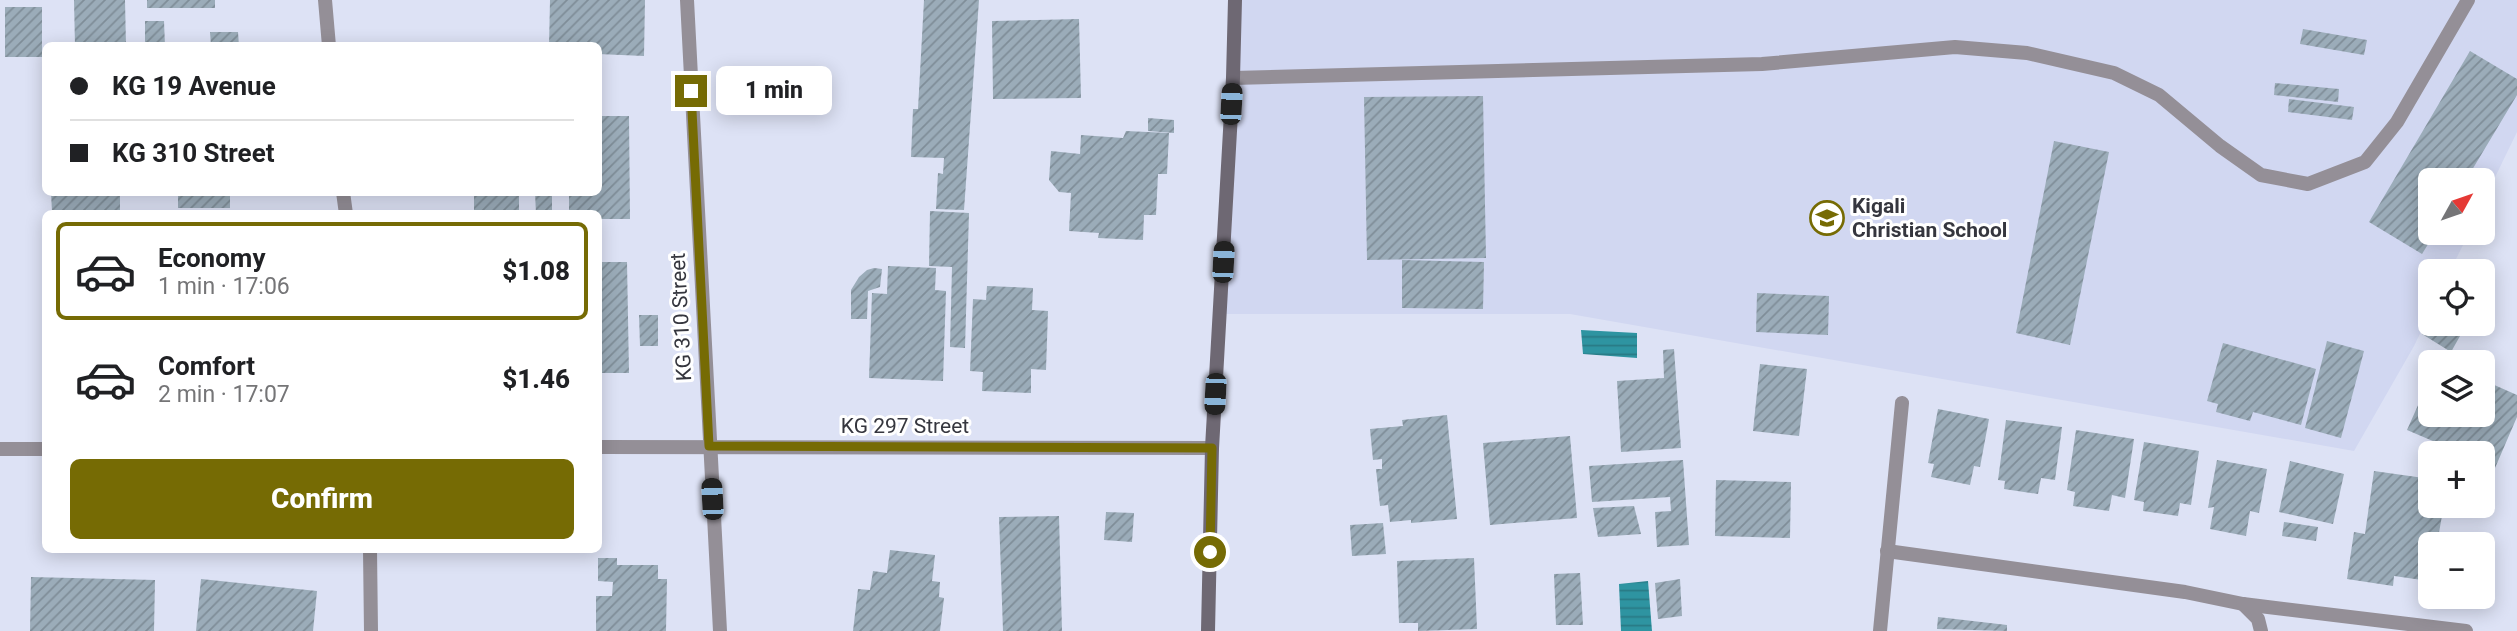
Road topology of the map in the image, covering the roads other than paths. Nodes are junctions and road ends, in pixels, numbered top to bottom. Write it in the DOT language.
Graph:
graph roads {
  1 [pos="325,0"];
  2 [pos="687,0"];
  3 [pos="1235,0"];
  4 [pos="2468,0"];
  5 [pos="329,42"];
  6 [pos="1233,78"];
  7 [pos="1902,403"];
  8 [pos="709,446"];
  9 [pos="602,447"];
  10 [pos="1212,448"];
  11 [pos="0,449"];
  12 [pos="42,449"];
  13 [pos="1887,551"];
  14 [pos="370,553"];
  15 [pos="2243,604"];
  16 [pos="371,631"];
  17 [pos="720,631"];
  18 [pos="1208,631"];
  19 [pos="1880,631"];
  20 [pos="2261,631"];
  21 [pos="2466,631"];
  1 -- 5 [label="street"];
  2 -- 8 [label="street, KG 310 Street"];
  3 -- 6 [label="main road"];
  4 -- 6 [label="street"];
  6 -- 10 [label="main road"];
  7 -- 13 [label="street"];
  8 -- 9 [label="street, KG 297 Street"];
  8 -- 10 [label="street, KG 297 Street"];
  8 -- 17 [label="street, KG 310 Street"];
  10 -- 18 [label="main road"];
  11 -- 12 [label="street"];
  13 -- 15 [label="street"];
  13 -- 19 [label="street"];
  14 -- 16 [label="street"];
  15 -- 20 [label="street"];
  15 -- 21 [label="street"];
}
